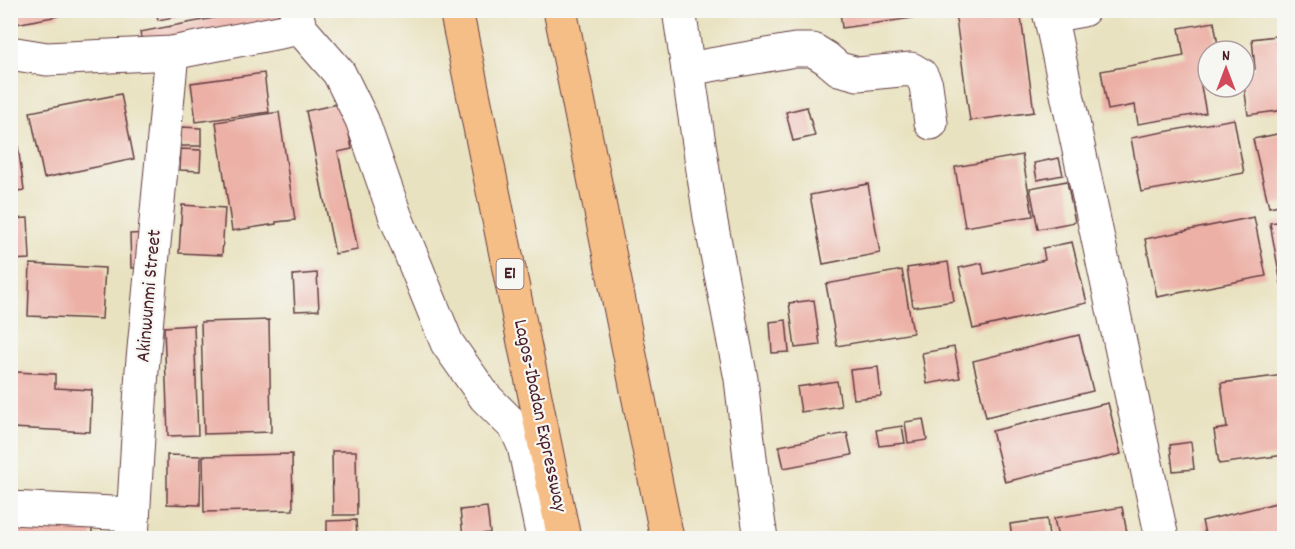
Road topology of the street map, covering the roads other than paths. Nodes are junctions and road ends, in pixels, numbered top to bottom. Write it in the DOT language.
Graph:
graph roads {
  1 [pos="456,10"];
  2 [pos="560,10"];
  3 [pos="679,10"];
  4 [pos="1083,10"];
  5 [pos="1049,13"];
  6 [pos="298,19"];
  7 [pos="10,53"];
  8 [pos="172,53"];
  9 [pos="688,69"];
  10 [pos="932,123"];
  11 [pos="10,508"];
  12 [pos="133,526"];
  13 [pos="543,538"];
  14 [pos="564,538"];
  15 [pos="668,538"];
  16 [pos="761,538"];
  17 [pos="1162,538"];
  1 -- 14 [label="highway, Lagos-Ibadan Expressway / E1"];
  2 -- 15 [label="highway"];
  3 -- 9 [label="street"];
  4 -- 5 [label="street"];
  5 -- 17 [label="street"];
  6 -- 8 [label="street"];
  6 -- 13 [label="street"];
  7 -- 8 [label="street"];
  8 -- 12 [label="street, Akinwunmi Street"];
  9 -- 10 [label="street"];
  9 -- 16 [label="street"];
  11 -- 12 [label="street"];
}
